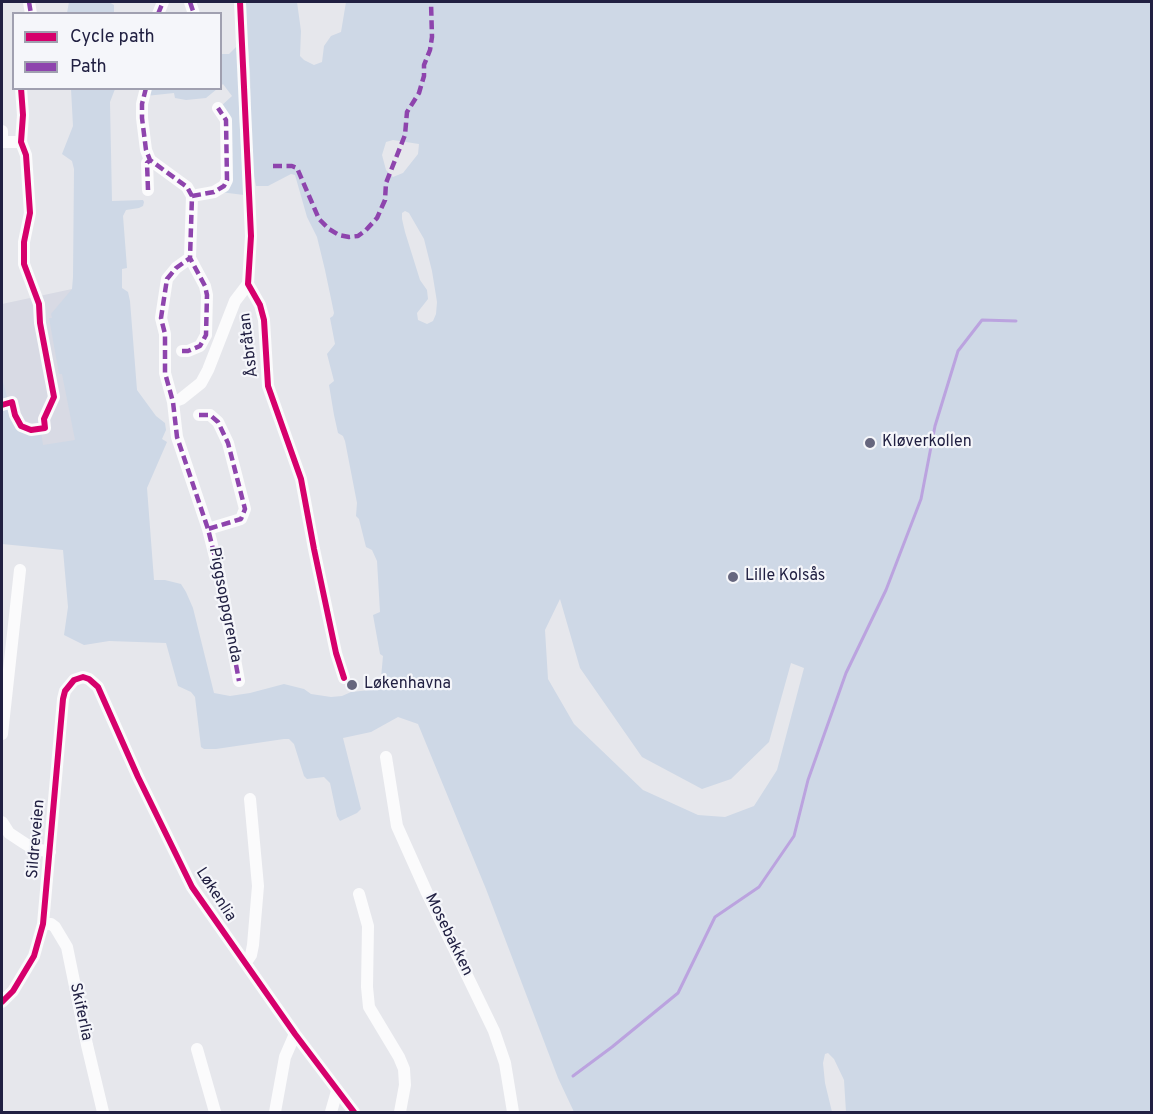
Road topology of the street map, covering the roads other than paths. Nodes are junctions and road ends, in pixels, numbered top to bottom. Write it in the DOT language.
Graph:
graph roads {
  1 [pos="240,2"];
  2 [pos="21,90"];
  3 [pos="145,90"];
  4 [pos="218,108"];
  5 [pos="2,131"];
  6 [pos="21,142"];
  7 [pos="150,160"];
  8 [pos="148,190"];
  9 [pos="192,196"];
  10 [pos="190,258"];
  11 [pos="248,284"];
  12 [pos="182,351"];
  13 [pos="173,402"];
  14 [pos="2,405"];
  15 [pos="199,415"];
  16 [pos="208,529"];
  17 [pos="20,570"];
  18 [pos="83,677"];
  19 [pos="344,678"];
  20 [pos="239,681"];
  21 [pos="2,734"];
  22 [pos="386,757"];
  23 [pos="250,799"];
  24 [pos="2,822"];
  25 [pos="50,852"];
  26 [pos="359,894"];
  27 [pos="43,924"];
  28 [pos="246,962"];
  29 [pos="2,1002"];
  30 [pos="295,1034"];
  31 [pos="197,1049"];
  32 [pos="337,1091"];
  33 [pos="103,1113"];
  34 [pos="215,1113"];
  35 [pos="275,1113"];
  36 [pos="331,1113"];
  37 [pos="354,1113"];
  38 [pos="400,1113"];
  39 [pos="513,1113"];
  1 -- 11 [label="street"];
  2 -- 6 [label="street"];
  3 -- 7 [label="street"];
  4 -- 9 [label="street"];
  5 -- 6 [label="street"];
  6 -- 14 [label="street"];
  7 -- 8 [label="street"];
  7 -- 9 [label="street"];
  9 -- 10 [label="street"];
  10 -- 12 [label="street"];
  10 -- 13 [label="street, Piggsoppgrenda"];
  11 -- 13 [label="street"];
  11 -- 19 [label="street, Åsbråtan"];
  13 -- 16 [label="street, Piggsoppgrenda"];
  15 -- 16 [label="street, Piggsoppgrenda"];
  16 -- 20 [label="street, Piggsoppgrenda"];
  17 -- 21 [label="street"];
  18 -- 25 [label="street, Sildreveien"];
  18 -- 28 [label="street, Løkenlia"];
  22 -- 39 [label="street, Mosebakken"];
  23 -- 28 [label="street"];
  24 -- 25 [label="street"];
  25 -- 27 [label="street, Sildreveien"];
  26 -- 38 [label="street"];
  27 -- 29 [label="street, Sildreveien"];
  27 -- 33 [label="street, Skiferlia"];
  28 -- 30 [label="street, Løkenlia"];
  30 -- 32 [label="street, Løkenlia"];
  30 -- 35 [label="street"];
  31 -- 34 [label="street"];
  32 -- 36 [label="street"];
  32 -- 37 [label="street, Løkenlia"];
}
